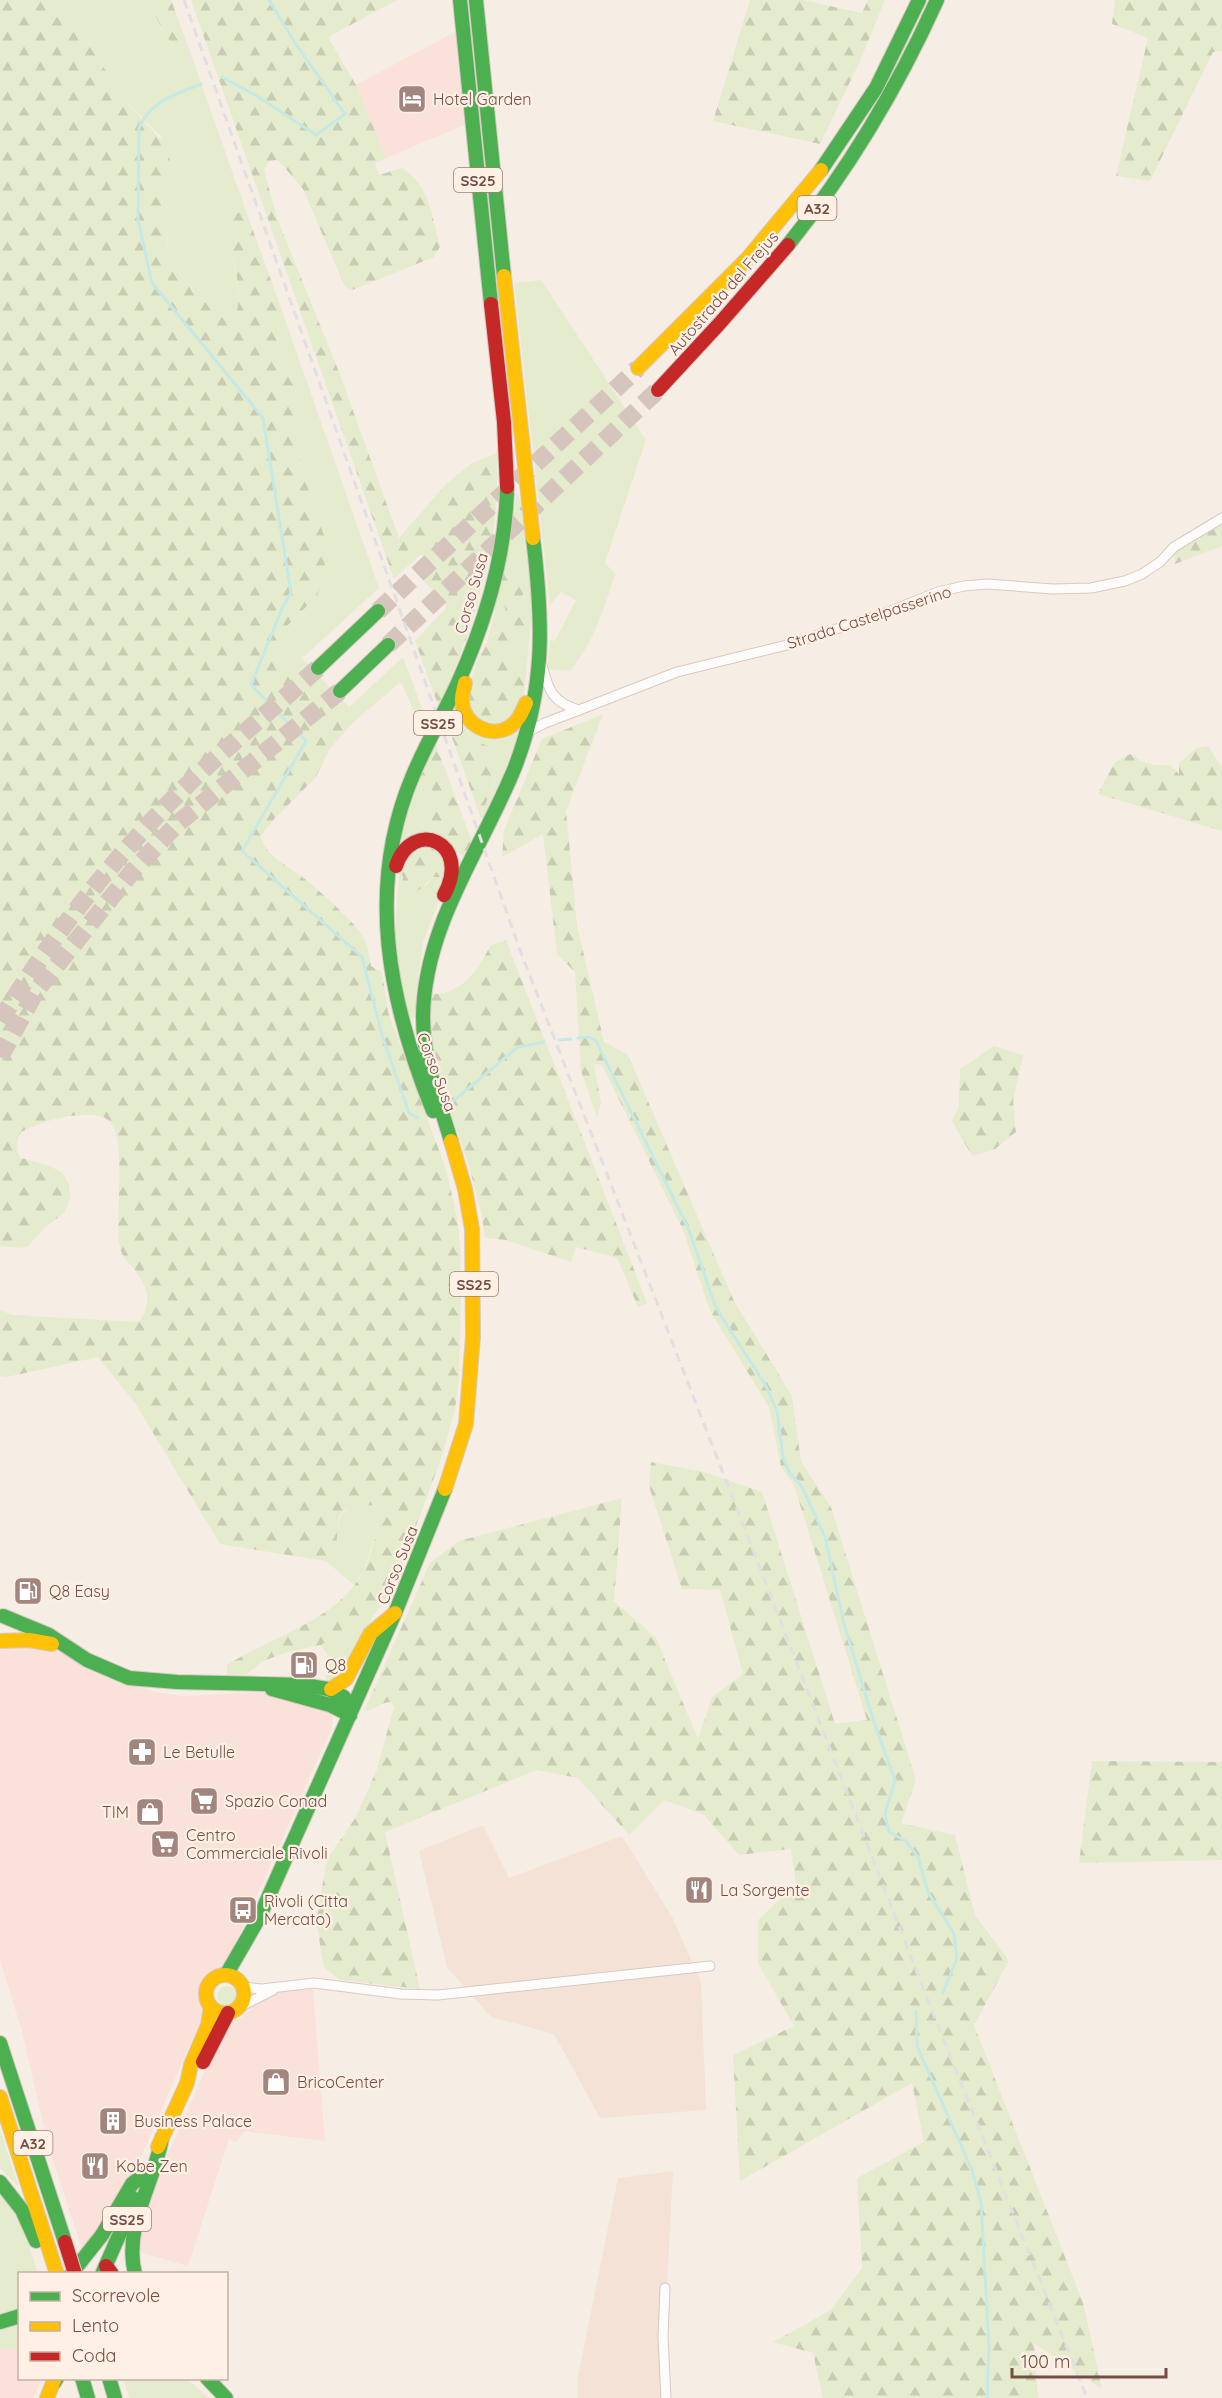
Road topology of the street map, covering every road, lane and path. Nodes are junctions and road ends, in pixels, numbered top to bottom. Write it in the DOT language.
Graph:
graph roads {
  1 [pos="460,0"];
  2 [pos="476,0"];
  3 [pos="919,0"];
  4 [pos="937,0"];
  5 [pos="638,368"];
  6 [pos="658,390"];
  7 [pos="1222,519"];
  8 [pos="378,611"];
  9 [pos="484,614"];
  10 [pos="388,645"];
  11 [pos="540,658"];
  12 [pos="318,668"];
  13 [pos="340,691"];
  14 [pos="579,710"];
  15 [pos="526,734"];
  16 [pos="386,934"];
  17 [pos="429,961"];
  18 [pos="459,1168"];
  19 [pos="2,1613"];
  20 [pos="395,1613"];
  21 [pos="0,1641"];
  22 [pos="63,1646"];
  23 [pos="265,1684"];
  24 [pos="331,1689"];
  25 [pos="350,1715"];
  26 [pos="259,1918"];
  27 [pos="710,1966"];
  28 [pos="226,1975"];
  29 [pos="241,1984"];
  30 [pos="278,1988"];
  31 [pos="211,2007"];
  32 [pos="233,2010"];
  33 [pos="0,2043"];
  34 [pos="187,2083"];
  35 [pos="0,2097"];
  36 [pos="162,2138"];
  37 [pos="148,2171"];
  38 [pos="0,2182"];
  39 [pos="51,2268"];
  40 [pos="107,2271"];
  41 [pos="72,2272"];
  42 [pos="74,2272"];
  43 [pos="135,2272"];
  44 [pos="664,2288"];
  45 [pos="18,2317"];
  46 [pos="0,2322"];
  47 [pos="55,2380"];
  48 [pos="109,2380"];
  49 [pos="208,2380"];
  50 [pos="217,2380"];
  51 [pos="47,2398"];
  52 [pos="115,2398"];
  53 [pos="226,2398"];
  54 [pos="231,2398"];
  55 [pos="666,2398"];
  1 -- 9 [label="main road, Corso Susa / SS25"];
  2 -- 11 [label="main road, Corso Susa / SS25"];
  3 -- 5 [label="main road, Autostrada del Frejus / A32"];
  4 -- 6 [label="main road, Autostrada del Frejus / A32"];
  7 -- 14 [label="street, Strada Castelpasserino"];
  8 -- 12 [label="main road"];
  9 -- 11 [label="main road"];
  9 -- 16 [label="main road, Corso Susa / SS25"];
  10 -- 13 [label="main road"];
  11 -- 14 [label="street"];
  11 -- 15 [label="main road, Corso Susa / SS25"];
  14 -- 15 [label="street, Strada Castelpasserino"];
  15 -- 17 [label="main road, Corso Susa / SS25"];
  16 -- 17 [label="main road"];
  16 -- 18 [label="main road, Corso Susa / SS25"];
  17 -- 18 [label="main road, Corso Susa / SS25"];
  18 -- 20 [label="main road, Corso Susa / SS25"];
  19 -- 21 [label="main road"];
  19 -- 22 [label="main road"];
  20 -- 24 [label="main road"];
  20 -- 25 [label="main road, Corso Susa / SS25"];
  21 -- 22 [label="main road"];
  22 -- 23 [label="main road"];
  23 -- 24 [label="main road"];
  23 -- 25 [label="main road"];
  24 -- 25 [label="main road"];
  25 -- 26 [label="main road, Corso Susa / SS25"];
  26 -- 28 [label="main road, Corso Susa / SS25"];
  26 -- 29 [label="main road, Corso Susa / SS25"];
  27 -- 30 [label="street"];
  28 -- 29 [label="main road"];
  28 -- 31 [label="main road, SS25"];
  29 -- 30 [label="street"];
  29 -- 32 [label="main road, SS25"];
  30 -- 32 [label="street"];
  31 -- 32 [label="main road"];
  31 -- 34 [label="main road, SS25"];
  32 -- 34 [label="main road, SS25"];
  33 -- 41 [label="main road, A32, bridge"];
  34 -- 36 [label="main road, SS25"];
  35 -- 39 [label="main road, A32"];
  36 -- 37 [label="main road, SS25"];
  36 -- 43 [label="main road"];
  37 -- 40 [label="main road, SS25"];
  37 -- 42 [label="main road"];
  38 -- 39 [label="main road"];
  44 -- 55 [label="street"];
  45 -- 46 [label="main road"];
  47 -- 51 [label="main road"];
  48 -- 52 [label="main road"];
  49 -- 53 [label="main road"];
  50 -- 54 [label="main road"];
}
